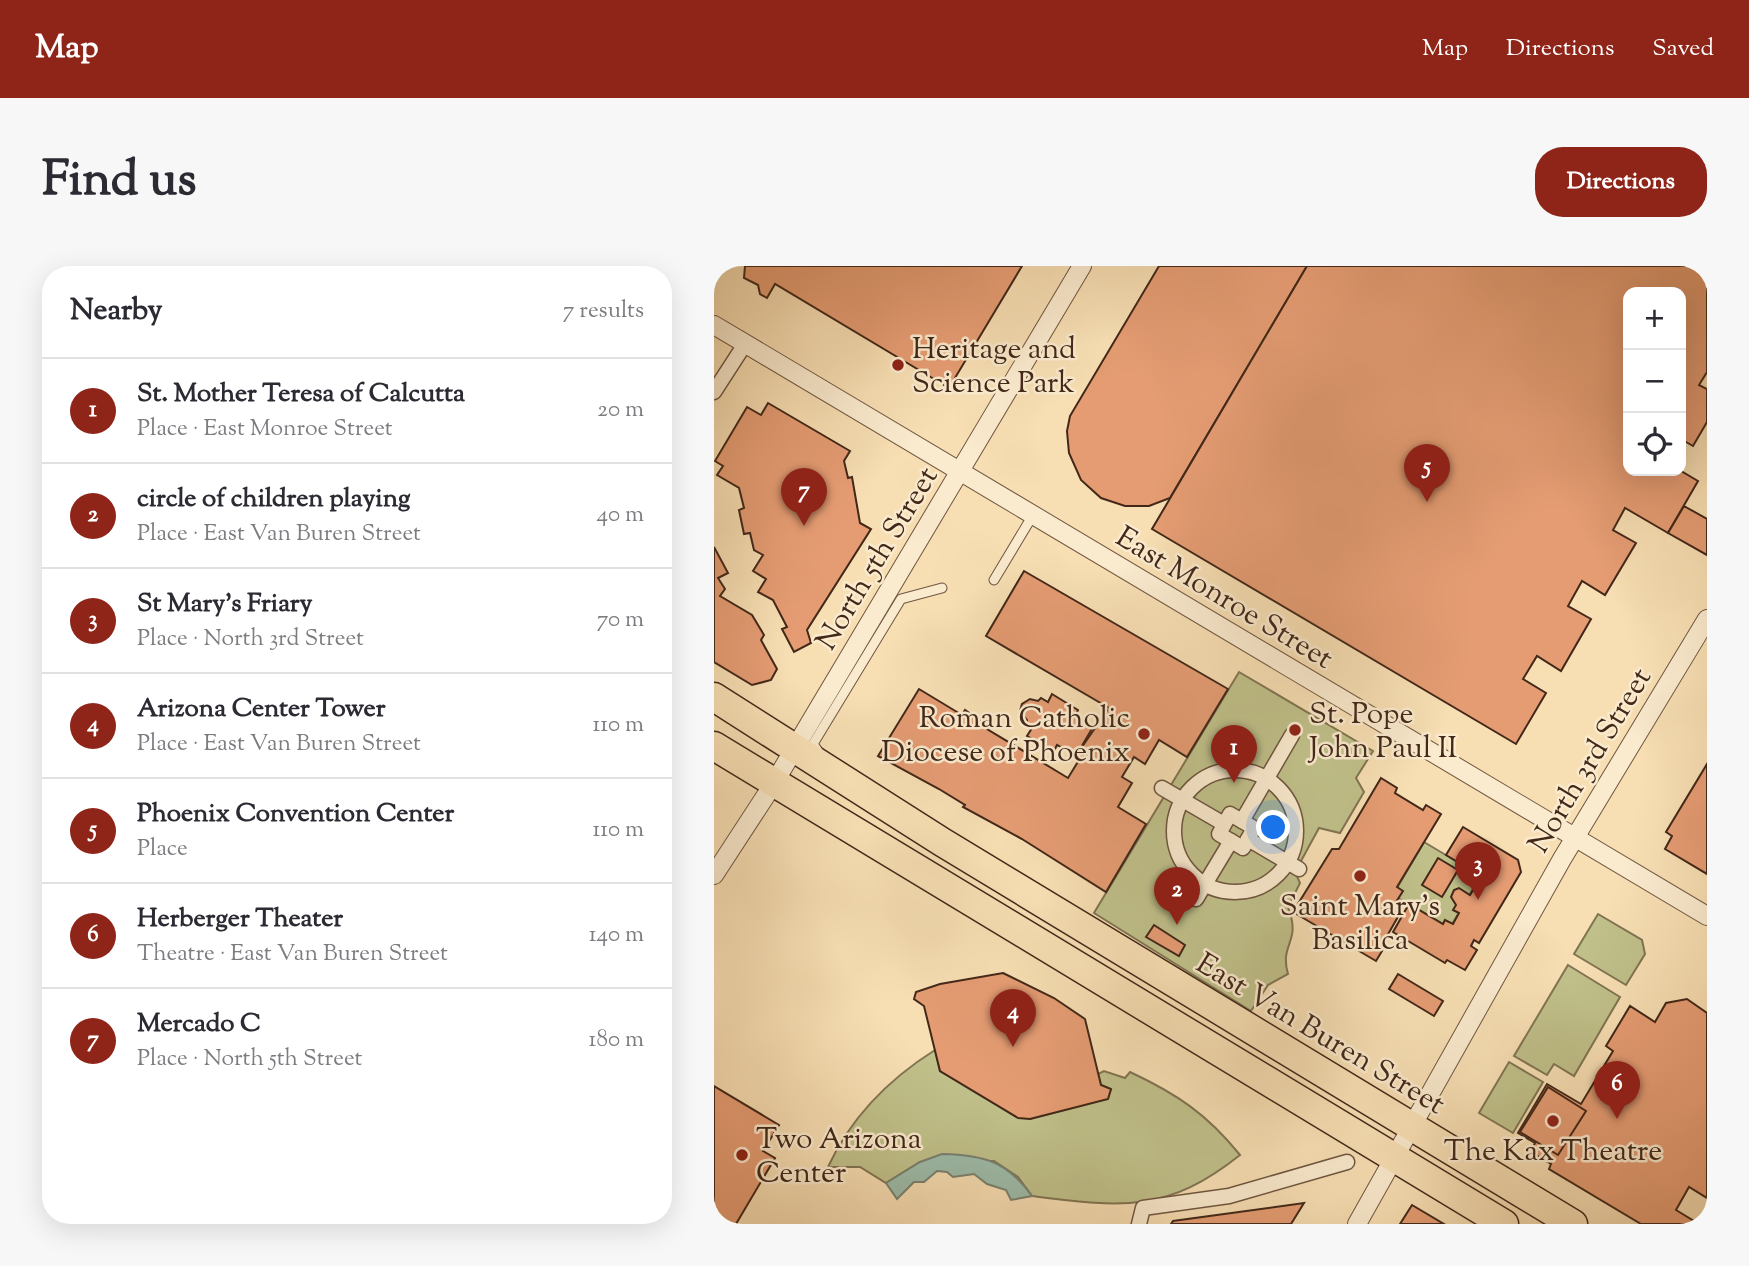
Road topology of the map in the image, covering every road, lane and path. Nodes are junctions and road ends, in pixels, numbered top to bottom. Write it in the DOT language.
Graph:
graph roads {
  1 [pos="1082,266"];
  2 [pos="714,325"];
  3 [pos="745,344"];
  4 [pos="714,392"];
  5 [pos="960,471"];
  6 [pos="1032,515"];
  7 [pos="994,580"];
  8 [pos="942,589"];
  9 [pos="1707,619"];
  10 [pos="714,697"];
  11 [pos="1292,735"];
  12 [pos="714,746"];
  13 [pos="794,749"];
  14 [pos="835,775"];
  15 [pos="1266,779"];
  16 [pos="774,783"];
  17 [pos="1162,788"];
  18 [pos="1182,800"];
  19 [pos="1242,821"];
  20 [pos="1224,824"];
  21 [pos="1574,838"];
  22 [pos="1248,839"];
  23 [pos="1231,841"];
  24 [pos="1293,866"];
  25 [pos="714,876"];
  26 [pos="1205,884"];
  27 [pos="1196,899"];
  28 [pos="1707,916"];
  29 [pos="1413,1128"];
  30 [pos="1395,1159"];
  31 [pos="1347,1162"];
  32 [pos="1139,1224"];
  33 [pos="1357,1224"];
  34 [pos="1504,1224"];
  35 [pos="1573,1224"];
  1 -- 5 [label="street, North 5th Street"];
  2 -- 3 [label="street, East Monroe Street"];
  3 -- 4 [label="street"];
  3 -- 5 [label="street, East Monroe Street"];
  5 -- 6 [label="street, East Monroe Street"];
  5 -- 13 [label="street, North 5th Street"];
  6 -- 7 [label="lane"];
  6 -- 21 [label="street, East Monroe Street"];
  8 -- 14 [label="lane"];
  9 -- 21 [label="street, North 3rd Street"];
  10 -- 13 [label="main road, East Van Buren Street"];
  11 -- 15 [label="street"];
  12 -- 16 [label="main road"];
  13 -- 14 [label="main road, East Van Buren Street"];
  13 -- 16 [label="street, North 5th Street"];
  14 -- 29 [label="main road, East Van Buren Street"];
  15 -- 18 [label="street"];
  15 -- 19 [label="street"];
  15 -- 24 [label="street"];
  16 -- 25 [label="street, North 5th Street"];
  16 -- 30 [label="main road"];
  17 -- 18 [label="street"];
  18 -- 20 [label="street"];
  18 -- 26 [label="street"];
  19 -- 20 [label="street"];
  19 -- 22 [label="street"];
  20 -- 23 [label="street"];
  21 -- 28 [label="street, East Monroe Street"];
  21 -- 29 [label="street, North 3rd Street"];
  22 -- 23 [label="street"];
  22 -- 24 [label="street"];
  23 -- 26 [label="street"];
  24 -- 26 [label="street"];
  26 -- 27 [label="street"];
  29 -- 30 [label="street, North 3rd Street"];
  29 -- 35 [label="main road, East Van Buren Street"];
  30 -- 33 [label="street, North 3rd Street"];
  30 -- 34 [label="main road"];
  31 -- 32 [label="street"];
}
